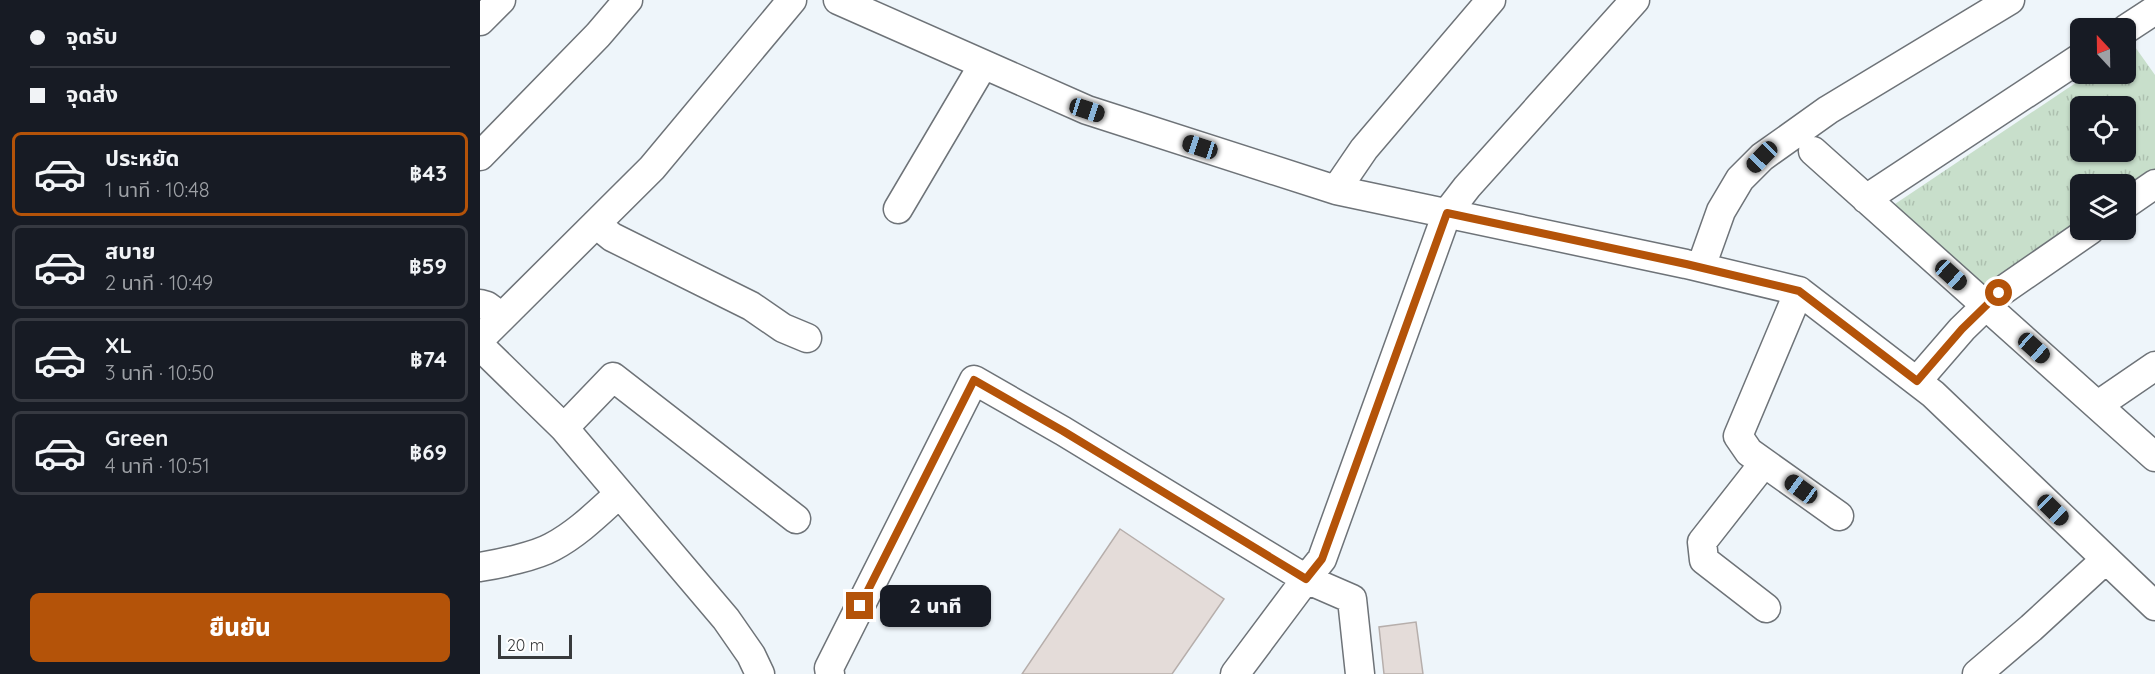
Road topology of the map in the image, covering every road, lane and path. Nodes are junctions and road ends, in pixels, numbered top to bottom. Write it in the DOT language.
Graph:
graph roads {
  1 [pos="501,0"];
  2 [pos="628,0"];
  3 [pos="792,0"];
  4 [pos="838,0"];
  5 [pos="1491,0"];
  6 [pos="1635,0"];
  7 [pos="2010,0"];
  8 [pos="2155,10"];
  9 [pos="480,21"];
  10 [pos="2136,22"];
  11 [pos="983,65"];
  12 [pos="2070,65"];
  13 [pos="1813,151"];
  14 [pos="480,156"];
  15 [pos="2155,184"];
  16 [pos="1336,190"];
  17 [pos="2136,197"];
  18 [pos="1866,199"];
  19 [pos="898,210"];
  20 [pos="1447,213"];
  21 [pos="596,224"];
  22 [pos="2076,240"];
  23 [pos="1701,267"];
  24 [pos="1799,291"];
  25 [pos="1985,305"];
  26 [pos="491,310"];
  27 [pos="807,338"];
  28 [pos="480,339"];
  29 [pos="480,346"];
  30 [pos="2155,366"];
  31 [pos="1917,381"];
  32 [pos="2098,405"];
  33 [pos="564,428"];
  34 [pos="2155,457"];
  35 [pos="1764,463"];
  36 [pos="618,494"];
  37 [pos="1839,516"];
  38 [pos="796,519"];
  39 [pos="2105,560"];
  40 [pos="480,567"];
  41 [pos="1314,569"];
  42 [pos="2155,606"];
  43 [pos="1766,608"];
  44 [pos="760,674"];
  45 [pos="830,674"];
  46 [pos="1235,674"];
  47 [pos="1360,674"];
  48 [pos="1977,674"];
  1 -- 9 [label="street"];
  2 -- 14 [label="street"];
  3 -- 21 [label="street"];
  4 -- 11 [label="street"];
  5 -- 16 [label="street"];
  6 -- 20 [label="street"];
  7 -- 23 [label="street"];
  8 -- 10 [label="street"];
  11 -- 16 [label="street"];
  11 -- 19 [label="street"];
  12 -- 18 [label="street"];
  13 -- 18 [label="street"];
  15 -- 17 [label="street"];
  16 -- 20 [label="street"];
  18 -- 25 [label="street"];
  20 -- 23 [label="street"];
  20 -- 41 [label="street"];
  21 -- 26 [label="street"];
  21 -- 27 [label="street"];
  22 -- 25 [label="street"];
  23 -- 24 [label="street"];
  24 -- 31 [label="street"];
  24 -- 35 [label="street"];
  25 -- 31 [label="street"];
  25 -- 32 [label="street"];
  26 -- 28 [label="street"];
  29 -- 33 [label="street"];
  30 -- 32 [label="street"];
  31 -- 39 [label="street"];
  32 -- 34 [label="street"];
  33 -- 36 [label="street"];
  33 -- 38 [label="street"];
  35 -- 37 [label="street"];
  35 -- 43 [label="street"];
  36 -- 40 [label="street"];
  36 -- 44 [label="street"];
  39 -- 42 [label="street"];
  39 -- 48 [label="street"];
  41 -- 45 [label="street"];
  41 -- 46 [label="street"];
  41 -- 47 [label="street"];
}
